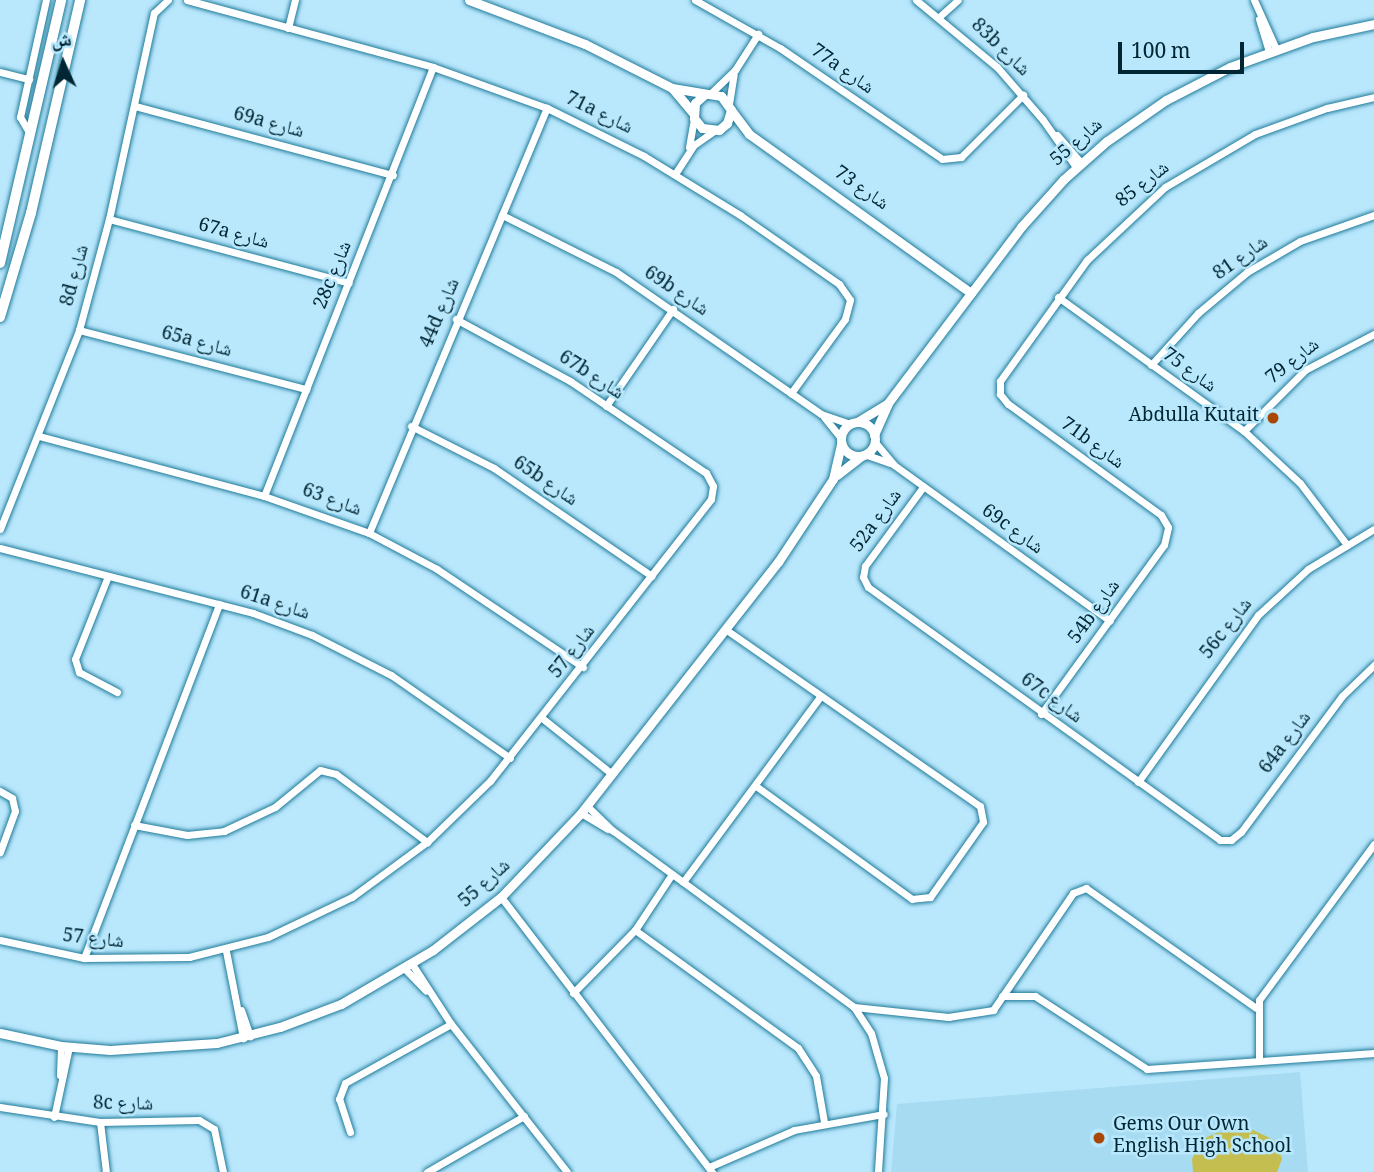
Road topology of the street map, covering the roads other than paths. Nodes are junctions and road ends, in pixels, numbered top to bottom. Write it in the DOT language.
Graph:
graph roads {
  1 [pos="46,0"];
  2 [pos="61,0"];
  3 [pos="80,0"];
  4 [pos="168,0"];
  5 [pos="187,0"];
  6 [pos="295,0"];
  7 [pos="469,0"];
  8 [pos="695,0"];
  9 [pos="916,0"];
  10 [pos="958,0"];
  11 [pos="1255,4"];
  12 [pos="939,17"];
  13 [pos="1374,24"];
  14 [pos="288,28"];
  15 [pos="758,34"];
  16 [pos="1273,50"];
  17 [pos="433,67"];
  18 [pos="736,71"];
  19 [pos="0,72"];
  20 [pos="29,79"];
  21 [pos="672,88"];
  22 [pos="707,94"];
  23 [pos="1023,95"];
  24 [pos="1374,97"];
  25 [pos="135,106"];
  26 [pos="730,107"];
  27 [pos="547,108"];
  28 [pos="693,116"];
  29 [pos="718,129"];
  30 [pos="749,134"];
  31 [pos="32,137"];
  32 [pos="688,151"];
  33 [pos="1079,165"];
  34 [pos="675,174"];
  35 [pos="394,175"];
  36 [pos="502,215"];
  37 [pos="1374,215"];
  38 [pos="109,219"];
  39 [pos="0,262"];
  40 [pos="349,282"];
  41 [pos="973,291"];
  42 [pos="1058,298"];
  43 [pos="673,309"];
  44 [pos="0,317"];
  45 [pos="456,320"];
  46 [pos="79,330"];
  47 [pos="1374,334"];
  48 [pos="1151,365"];
  49 [pos="999,387"];
  50 [pos="306,389"];
  51 [pos="791,393"];
  52 [pos="888,403"];
  53 [pos="606,406"];
  54 [pos="821,414"];
  55 [pos="853,423"];
  56 [pos="411,426"];
  57 [pos="1244,431"];
  58 [pos="38,436"];
  59 [pos="874,438"];
  60 [pos="841,441"];
  61 [pos="863,455"];
  62 [pos="894,465"];
  63 [pos="701,469"];
  64 [pos="833,479"];
  65 [pos="923,487"];
  66 [pos="264,496"];
  67 [pos="1168,527"];
  68 [pos="0,529"];
  69 [pos="1374,529"];
  70 [pos="369,533"];
  71 [pos="1347,545"];
  72 [pos="0,548"];
  73 [pos="108,576"];
  74 [pos="652,576"];
  75 [pos="863,577"];
  76 [pos="219,604"];
  77 [pos="1110,621"];
  78 [pos="725,629"];
  79 [pos="1374,665"];
  80 [pos="583,667"];
  81 [pos="117,692"];
  82 [pos="819,698"];
  83 [pos="1041,714"];
  84 [pos="542,718"];
  85 [pos="510,758"];
  86 [pos="612,774"];
  87 [pos="1138,782"];
  88 [pos="758,787"];
  89 [pos="0,790"];
  90 [pos="584,809"];
  91 [pos="134,825"];
  92 [pos="1225,841"];
  93 [pos="427,842"];
  94 [pos="1374,844"];
  95 [pos="0,852"];
  96 [pos="672,874"];
  97 [pos="684,882"];
  98 [pos="501,897"];
  99 [pos="635,930"];
  100 [pos="0,940"];
  101 [pos="226,951"];
  102 [pos="84,958"];
  103 [pos="408,967"];
  104 [pos="573,993"];
  105 [pos="1002,996"];
  106 [pos="854,1007"];
  107 [pos="1256,1008"];
  108 [pos="452,1024"];
  109 [pos="0,1033"];
  110 [pos="247,1037"];
  111 [pos="65,1046"];
  112 [pos="1374,1053"];
  113 [pos="1259,1061"];
  114 [pos="0,1107"];
  115 [pos="884,1114"];
  116 [pos="524,1116"];
  117 [pos="54,1117"];
  118 [pos="100,1122"];
  119 [pos="824,1122"];
  120 [pos="350,1132"];
  121 [pos="710,1169"];
  122 [pos="106,1172"];
  123 [pos="223,1172"];
  124 [pos="427,1172"];
  125 [pos="567,1172"];
  126 [pos="878,1172"];
  1 -- 20 [label="street"];
  2 -- 31 [label="main road"];
  3 -- 44 [label="main road"];
  4 -- 25 [label="street, 8d شارع"];
  5 -- 14 [label="street, 71a شارع"];
  6 -- 14 [label="street"];
  7 -- 21 [label="street"];
  8 -- 15 [label="street, 77a شارع"];
  9 -- 12 [label="street, 83b شارع"];
  10 -- 12 [label="street"];
  11 -- 16 [label="street"];
  12 -- 23 [label="street, 83b شارع"];
  13 -- 16 [label="street, شارع 55"];
  14 -- 17 [label="street, 71a شارع"];
  15 -- 18 [label="street"];
  15 -- 23 [label="street, 77a شارع"];
  16 -- 33 [label="street, شارع 55"];
  17 -- 27 [label="street, 71a شارع"];
  17 -- 35 [label="street, 28c شارع"];
  18 -- 22 [label="street"];
  18 -- 26 [label="street"];
  19 -- 20 [label="street"];
  20 -- 31 [label="street"];
  21 -- 22 [label="street"];
  21 -- 28 [label="street"];
  22 -- 26 [label="street"];
  22 -- 28 [label="street"];
  23 -- 33 [label="street, 83b شارع"];
  24 -- 42 [label="street, شارع 85"];
  25 -- 35 [label="street, 69a شارع"];
  25 -- 38 [label="street, 8d شارع"];
  26 -- 29 [label="street"];
  26 -- 30 [label="street, شارع 73"];
  27 -- 34 [label="street, 71a شارع"];
  27 -- 36 [label="street, 44d شارع"];
  28 -- 29 [label="street"];
  28 -- 32 [label="street"];
  29 -- 30 [label="street, شارع 73"];
  29 -- 32 [label="street"];
  30 -- 41 [label="street, شارع 73"];
  31 -- 39 [label="main road"];
  32 -- 34 [label="street"];
  33 -- 41 [label="street, شارع 55"];
  34 -- 51 [label="street, 71a شارع"];
  35 -- 40 [label="street, 28c شارع"];
  36 -- 43 [label="street, 69b شارع"];
  36 -- 45 [label="street, 44d شارع"];
  37 -- 48 [label="street, شارع 81"];
  38 -- 40 [label="street, 67a شارع"];
  38 -- 46 [label="street, 8d شارع"];
  40 -- 50 [label="street, 28c شارع"];
  41 -- 52 [label="street, شارع 55"];
  42 -- 48 [label="street, شارع 75"];
  42 -- 49 [label="street, شارع 85"];
  43 -- 51 [label="street, 69b شارع"];
  43 -- 53 [label="street"];
  45 -- 53 [label="street, 67b شارع"];
  45 -- 56 [label="street, 44d شارع"];
  46 -- 50 [label="street, 65a شارع"];
  46 -- 58 [label="street, 8d شارع"];
  47 -- 57 [label="street, شارع 79"];
  48 -- 57 [label="street, شارع 75"];
  49 -- 67 [label="street, 71b شارع"];
  50 -- 66 [label="street, 28c شارع"];
  51 -- 54 [label="street, 69b شارع"];
  52 -- 55 [label="street, شارع 55"];
  52 -- 59 [label="street, شارع 55"];
  53 -- 63 [label="street, 67b شارع"];
  54 -- 55 [label="street, 69b شارع"];
  54 -- 60 [label="street, 69b شارع"];
  55 -- 59 [label="street"];
  55 -- 60 [label="street"];
  56 -- 70 [label="street, 44d شارع"];
  56 -- 74 [label="street, 65b شارع"];
  57 -- 71 [label="street, شارع 75"];
  58 -- 66 [label="street, شارع 63"];
  58 -- 68 [label="street, 8d شارع"];
  59 -- 61 [label="street"];
  59 -- 62 [label="street, 69c شارع"];
  60 -- 61 [label="street"];
  60 -- 64 [label="street, شارع 55"];
  61 -- 62 [label="street, 69c شارع"];
  61 -- 64 [label="street, شارع 55"];
  62 -- 65 [label="street, 69c شارع"];
  63 -- 74 [label="street, شارع 57"];
  64 -- 78 [label="street, شارع 55"];
  65 -- 75 [label="street, 52a شارع"];
  65 -- 77 [label="street, 69c شارع"];
  66 -- 70 [label="street, شارع 63"];
  67 -- 77 [label="street, 54b شارع"];
  69 -- 71 [label="street, 56c شارع"];
  70 -- 80 [label="street, شارع 63"];
  71 -- 87 [label="street, 56c شارع"];
  72 -- 73 [label="street, 61a شارع"];
  73 -- 76 [label="street, 61a شارع"];
  73 -- 81 [label="street"];
  74 -- 80 [label="street, شارع 57"];
  75 -- 83 [label="street, 67c شارع"];
  76 -- 85 [label="street, 61a شارع"];
  76 -- 91 [label="street"];
  77 -- 83 [label="street, 54b شارع"];
  78 -- 82 [label="street"];
  78 -- 86 [label="street, شارع 55"];
  79 -- 92 [label="street, 64a شارع"];
  80 -- 84 [label="street, شارع 57"];
  82 -- 88 [label="street"];
  82 -- 88 [label="street"];
  83 -- 87 [label="street, 67c شارع"];
  84 -- 85 [label="street, شارع 57"];
  84 -- 86 [label="street"];
  85 -- 93 [label="street, شارع 57"];
  86 -- 90 [label="street, شارع 55"];
  87 -- 92 [label="street, 67c شارع"];
  88 -- 97 [label="street"];
  89 -- 95 [label="street"];
  90 -- 96 [label="street"];
  90 -- 98 [label="street, شارع 55"];
  91 -- 93 [label="street"];
  91 -- 102 [label="street"];
  93 -- 101 [label="street, شارع 57"];
  94 -- 107 [label="street"];
  96 -- 97 [label="street"];
  96 -- 99 [label="street"];
  97 -- 106 [label="street"];
  98 -- 103 [label="street, شارع 55"];
  98 -- 104 [label="street"];
  99 -- 104 [label="street"];
  99 -- 119 [label="street"];
  100 -- 102 [label="street, شارع 57"];
  101 -- 102 [label="street, شارع 57"];
  101 -- 110 [label="street"];
  103 -- 108 [label="street"];
  103 -- 110 [label="street, شارع 55"];
  104 -- 121 [label="street"];
  105 -- 106 [label="street"];
  105 -- 107 [label="street"];
  105 -- 113 [label="street"];
  106 -- 115 [label="street"];
  107 -- 113 [label="street"];
  108 -- 116 [label="street"];
  108 -- 120 [label="street"];
  109 -- 111 [label="street, شارع 55"];
  110 -- 111 [label="street, شارع 55"];
  111 -- 117 [label="street"];
  112 -- 113 [label="street"];
  114 -- 117 [label="street, 8c شارع"];
  115 -- 119 [label="street"];
  115 -- 126 [label="street"];
  116 -- 124 [label="street"];
  116 -- 125 [label="street"];
  117 -- 118 [label="street, 8c شارع"];
  118 -- 122 [label="street"];
  118 -- 123 [label="street, 8c شارع"];
  119 -- 121 [label="street"];
}
